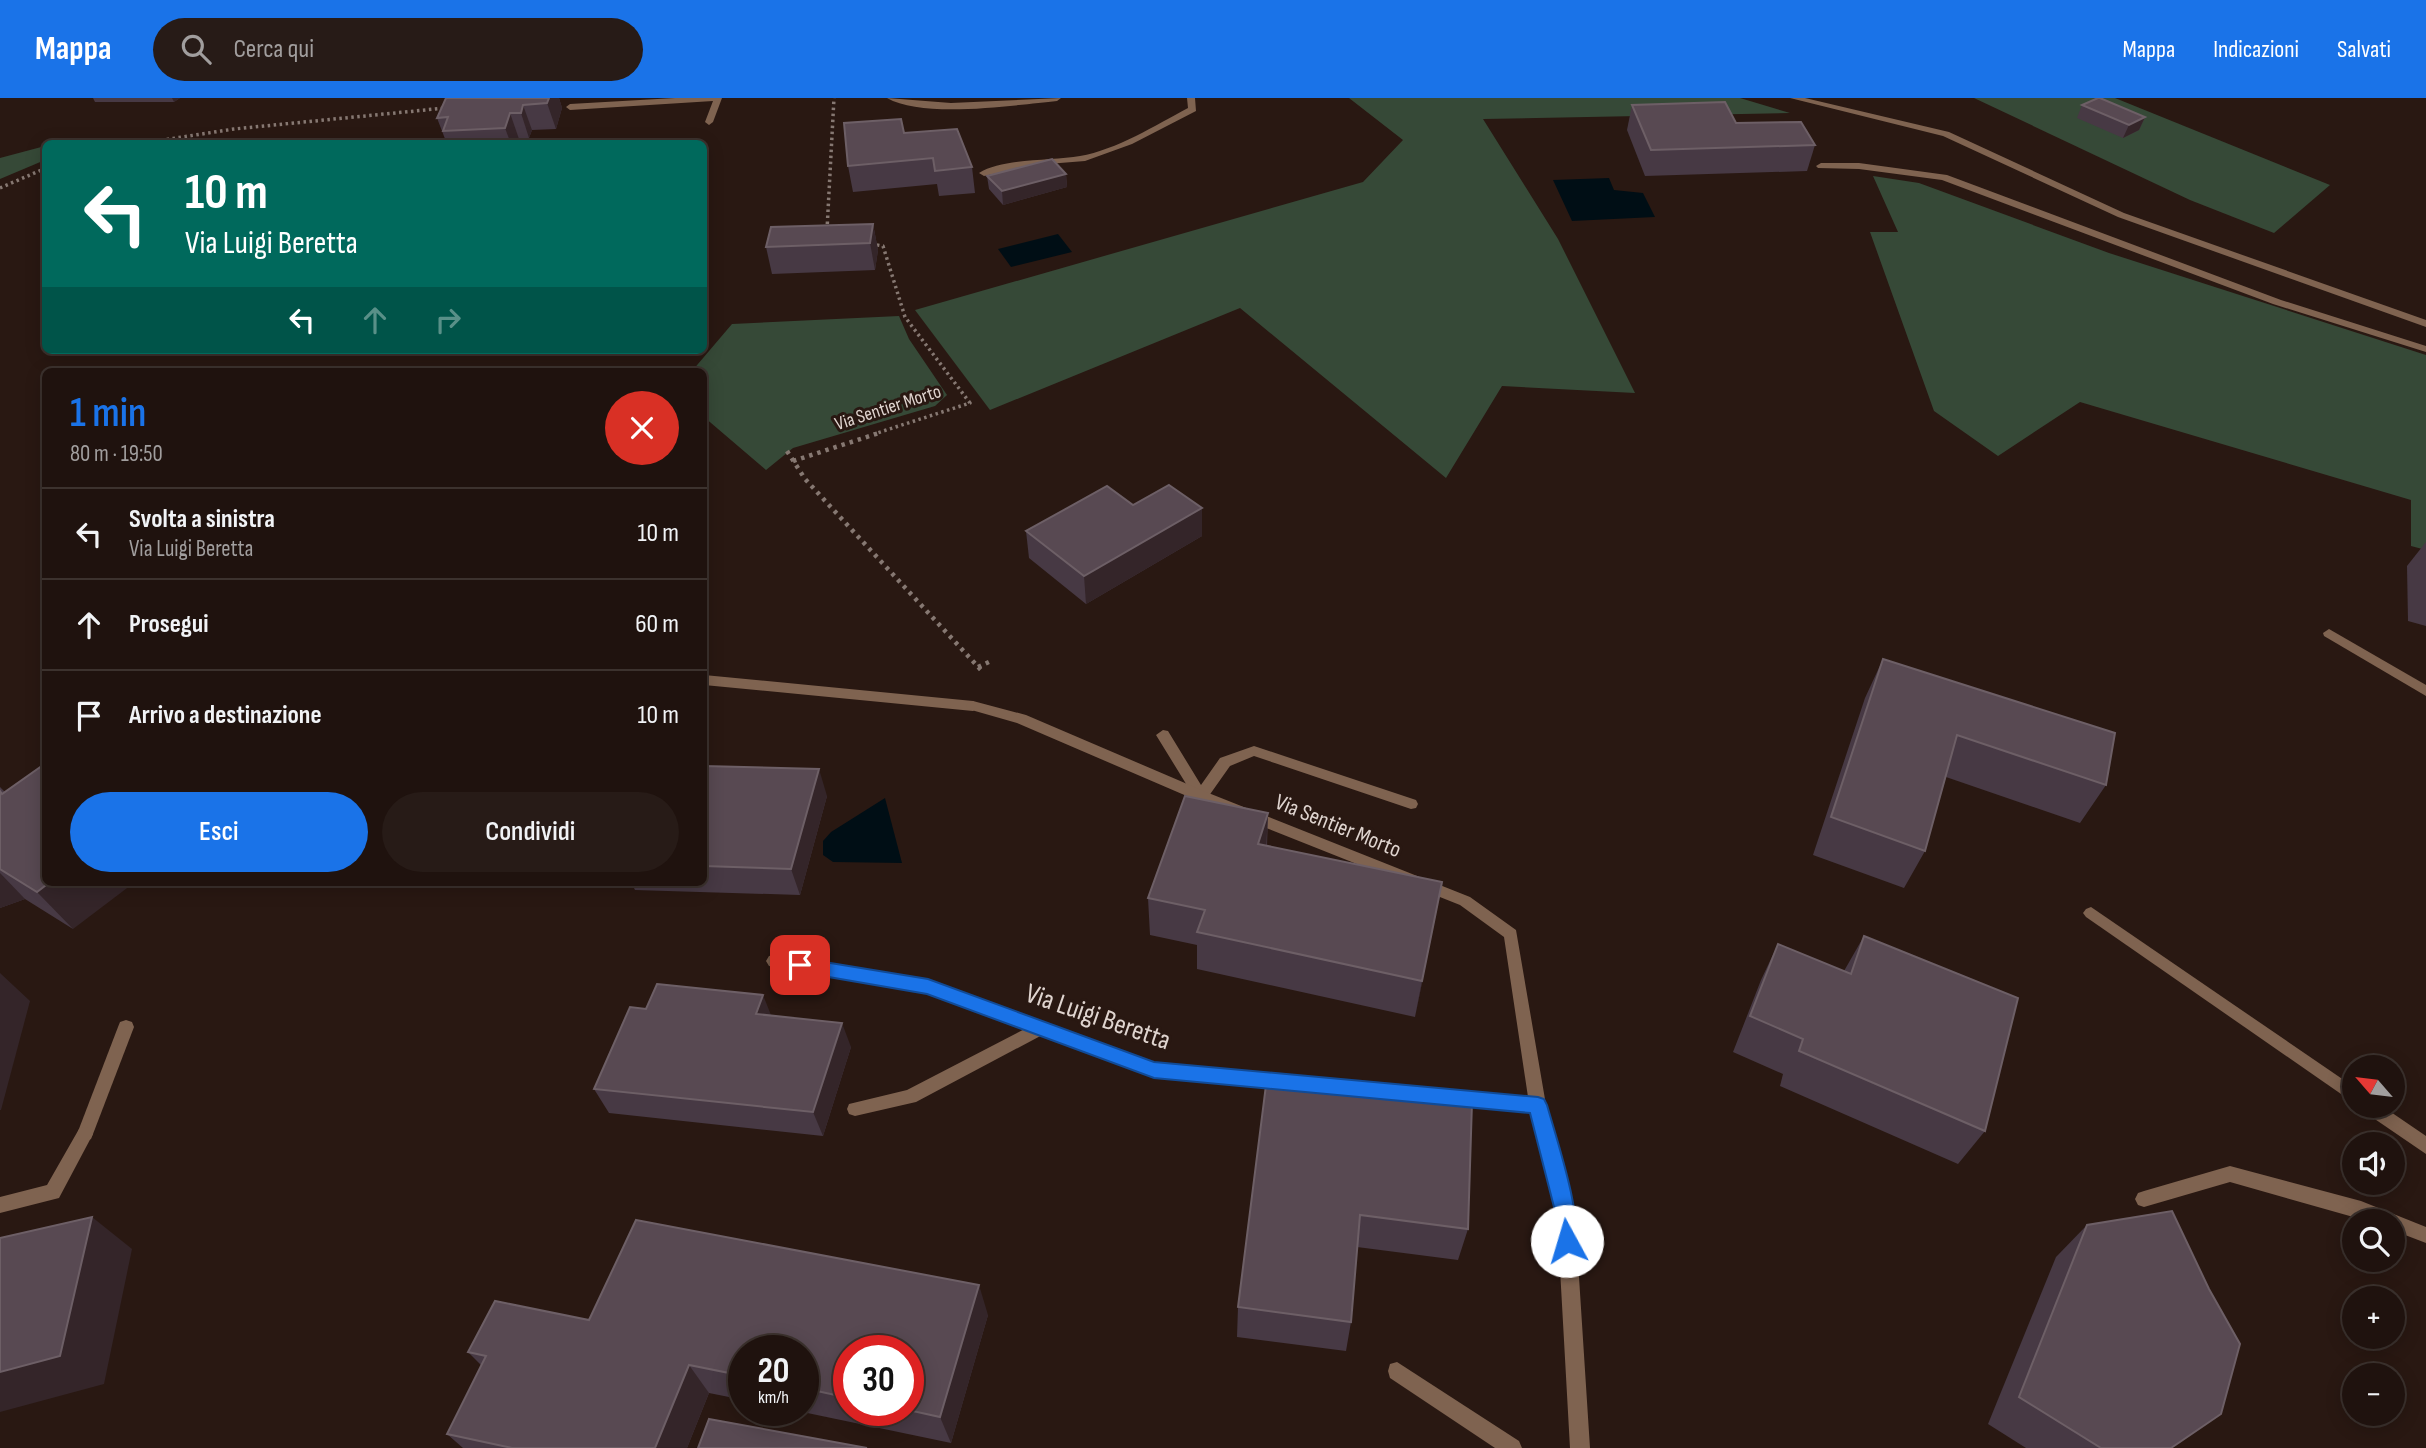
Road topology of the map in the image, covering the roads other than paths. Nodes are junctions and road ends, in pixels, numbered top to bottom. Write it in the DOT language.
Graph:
graph roads {
  1 [pos="891,98"];
  2 [pos="1057,98"];
  3 [pos="1191,98"];
  4 [pos="1794,98"];
  5 [pos="570,107"];
  6 [pos="709,122"];
  7 [pos="1821,166"];
  8 [pos="984,173"];
  9 [pos="2426,324"];
  10 [pos="2426,349"];
  11 [pos="2329,633"];
  12 [pos="707,680"];
  13 [pos="2426,691"];
  14 [pos="1163,735"];
  15 [pos="1201,796"];
  16 [pos="1411,804"];
  17 [pos="2091,913"];
  18 [pos="774,961"];
  19 [pos="126,1027"];
  20 [pos="1040,1028"];
  21 [pos="1305,1084"];
  22 [pos="1346,1088"];
  23 [pos="2342,1088"];
  24 [pos="1538,1105"];
  25 [pos="855,1109"];
  26 [pos="2386,1118"];
  27 [pos="2426,1146"];
  28 [pos="2144,1199"];
  29 [pos="0,1205"];
  30 [pos="2361,1209"];
  31 [pos="2405,1227"];
  32 [pos="2426,1235"];
  33 [pos="1397,1371"];
  34 [pos="1511,1448"];
  35 [pos="1580,1448"];
  1 -- 2 [label="street"];
  3 -- 8 [label="street"];
  4 -- 9 [label="street"];
  5 -- 6 [label="street"];
  7 -- 10 [label="street"];
  11 -- 13 [label="street"];
  12 -- 15 [label="street, Via Sentier Morto"];
  14 -- 15 [label="street"];
  15 -- 16 [label="street"];
  15 -- 24 [label="street, Via Sentier Morto"];
  17 -- 23 [label="street"];
  18 -- 20 [label="street, Via Luigi Beretta"];
  19 -- 29 [label="street"];
  20 -- 21 [label="street, Via Luigi Beretta"];
  20 -- 25 [label="street"];
  22 -- 24 [label="street"];
  24 -- 35 [label="street"];
  26 -- 27 [label="street"];
  28 -- 30 [label="street"];
  31 -- 32 [label="street"];
  33 -- 34 [label="street"];
}
